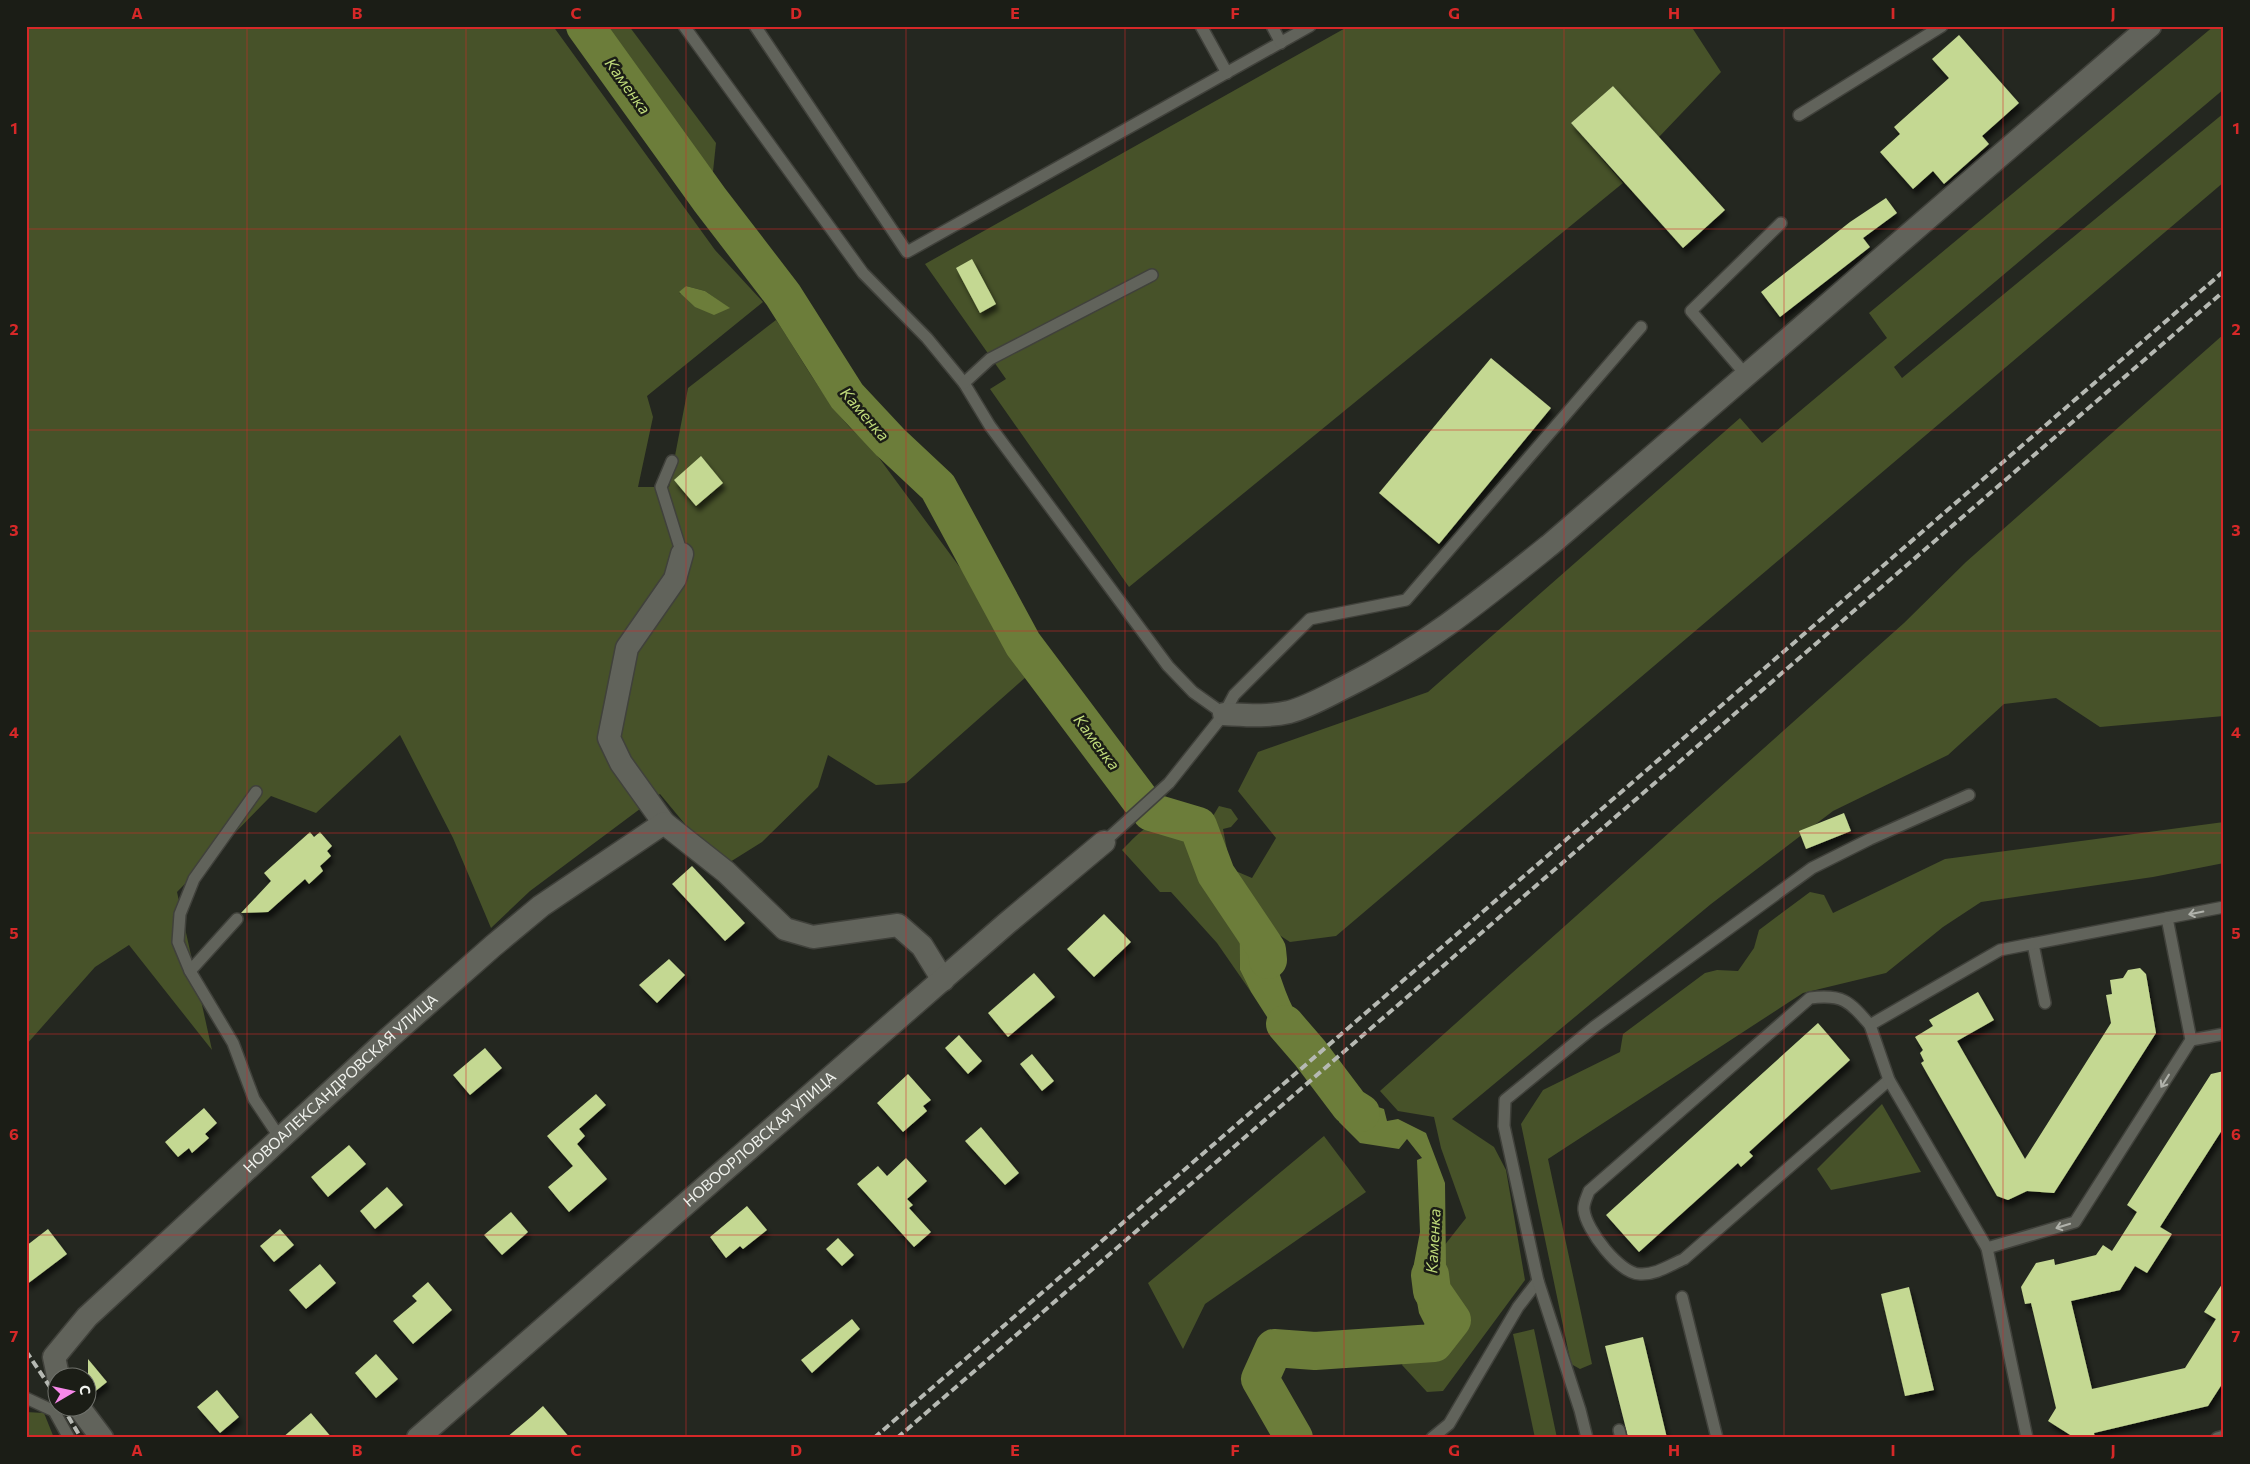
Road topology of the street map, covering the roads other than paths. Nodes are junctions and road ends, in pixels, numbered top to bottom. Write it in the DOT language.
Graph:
graph roads {
  1 [pos="684,26"];
  2 [pos="755,26"];
  3 [pos="1201,26"];
  4 [pos="1272,26"];
  5 [pos="1310,26"];
  6 [pos="1942,26"];
  7 [pos="2150,26"];
  8 [pos="1281,43"];
  9 [pos="1228,73"];
  10 [pos="1799,115"];
  11 [pos="1781,223"];
  12 [pos="1152,275"];
  13 [pos="1641,327"];
  14 [pos="1746,375"];
  15 [pos="964,383"];
  16 [pos="672,461"];
  17 [pos="627,648"];
  18 [pos="1224,714"];
  19 [pos="609,738"];
  20 [pos="256,792"];
  21 [pos="1969,794"];
  22 [pos="664,823"];
  23 [pos="1104,842"];
  24 [pos="2224,907"];
  25 [pos="2167,918"];
  26 [pos="237,919"];
  27 [pos="2033,944"];
  28 [pos="190,971"];
  29 [pos="943,980"];
  30 [pos="2045,1003"];
  31 [pos="1870,1025"];
  32 [pos="2224,1034"];
  33 [pos="2191,1040"];
  34 [pos="1889,1080"];
  35 [pos="280,1138"];
  36 [pos="1987,1248"];
  37 [pos="1538,1281"];
  38 [pos="1682,1297"];
  39 [pos="56,1366"];
  40 [pos="26,1398"];
  41 [pos="86,1416"];
  42 [pos="2224,1436"];
  43 [pos="69,1438"];
  44 [pos="102,1438"];
  45 [pos="418,1438"];
  46 [pos="1432,1438"];
  47 [pos="1587,1438"];
  48 [pos="1717,1438"];
  49 [pos="2027,1438"];
  50 [pos="2217,1438"];
  1 -- 15 [label="lane"];
  2 -- 9 [label="lane"];
  3 -- 9 [label="lane"];
  4 -- 8 [label="lane"];
  5 -- 8 [label="lane"];
  6 -- 10 [label="lane"];
  7 -- 14 [label="street"];
  8 -- 9 [label="lane"];
  11 -- 14 [label="lane"];
  12 -- 15 [label="lane"];
  13 -- 18 [label="lane"];
  14 -- 18 [label="street"];
  15 -- 18 [label="lane"];
  16 -- 17 [label="lane"];
  17 -- 19 [label="street"];
  18 -- 23 [label="lane"];
  19 -- 22 [label="lane"];
  20 -- 28 [label="lane"];
  21 -- 37 [label="lane"];
  22 -- 29 [label="street"];
  22 -- 35 [label="street, НОВОАЛЕКСАНДРОВСКАЯ УЛИЦА"];
  23 -- 29 [label="street, НОВООРЛОВСКАЯ УЛИЦА"];
  24 -- 25 [label="lane, one-way"];
  25 -- 27 [label="lane"];
  25 -- 33 [label="lane"];
  26 -- 28 [label="lane"];
  27 -- 30 [label="lane"];
  27 -- 31 [label="lane"];
  28 -- 35 [label="lane"];
  29 -- 45 [label="street, НОВООРЛОВСКАЯ УЛИЦА"];
  31 -- 34 [label="lane"];
  31 -- 34 [label="lane"];
  32 -- 33 [label="lane"];
  33 -- 36 [label="lane, one-way"];
  34 -- 36 [label="lane"];
  35 -- 39 [label="street, НОВОАЛЕКСАНДРОВСКАЯ УЛИЦА"];
  36 -- 49 [label="lane"];
  37 -- 46 [label="lane"];
  37 -- 47 [label="lane"];
  38 -- 48 [label="lane"];
  40 -- 43 [label="lane"];
  41 -- 44 [label="street"];
  42 -- 50 [label="lane"];
}
